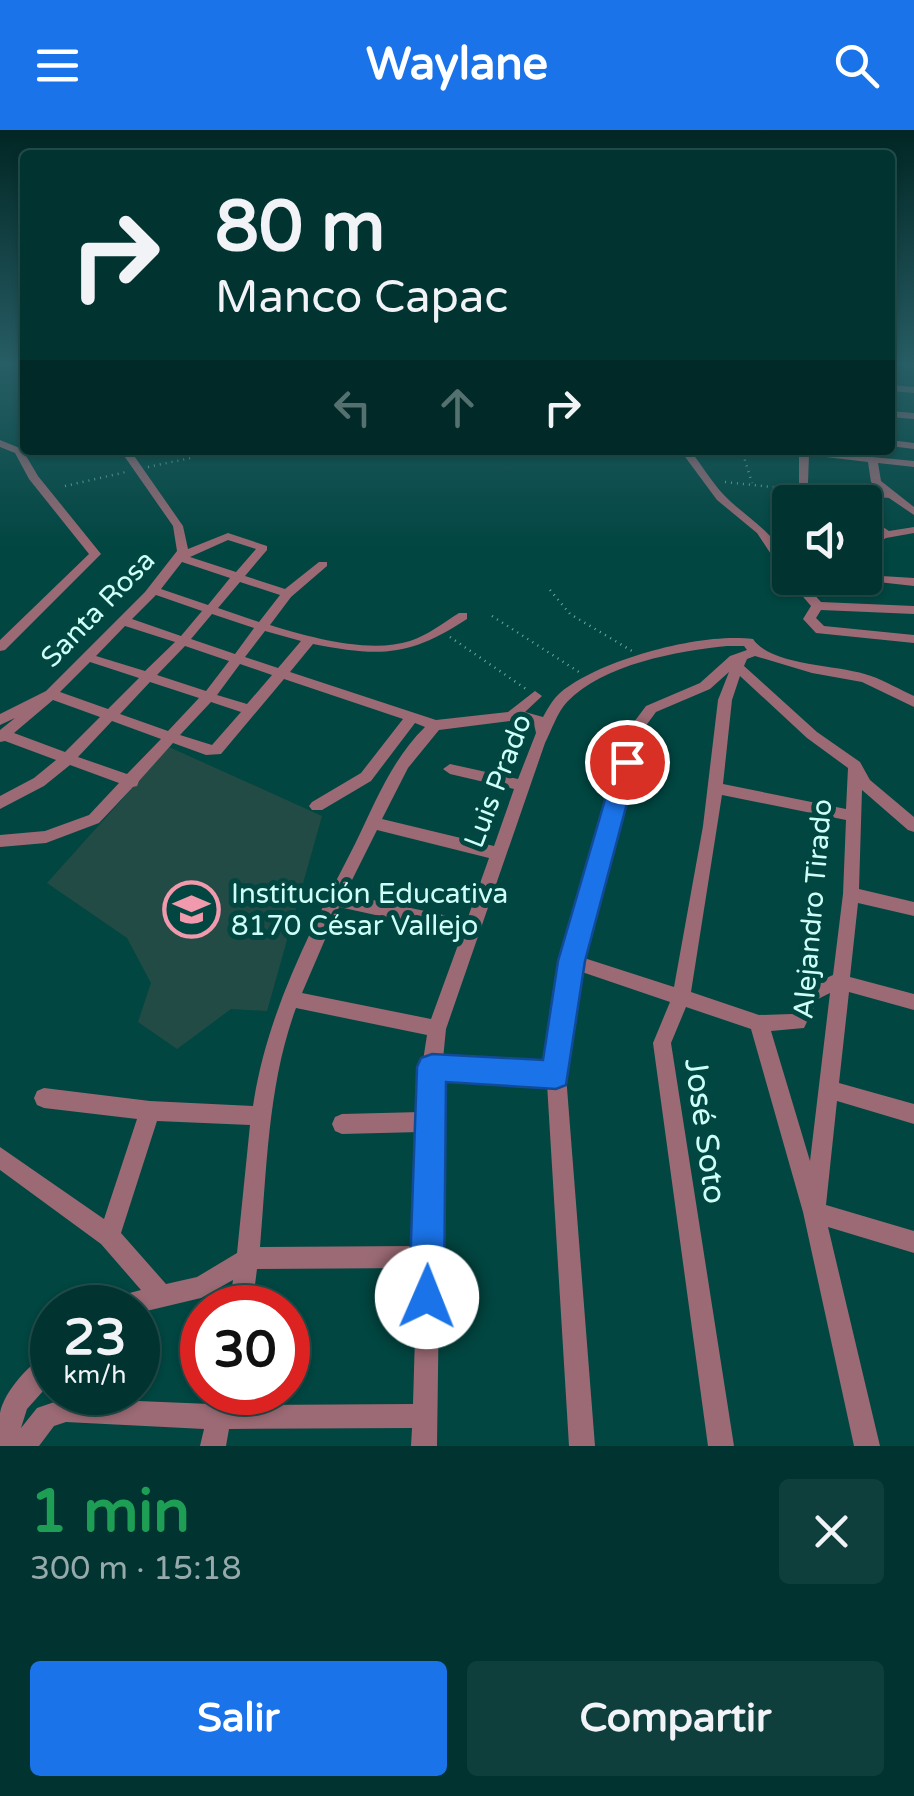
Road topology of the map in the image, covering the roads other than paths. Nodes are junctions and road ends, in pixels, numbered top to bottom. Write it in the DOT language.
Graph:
graph roads {
  1 [pos="22,455"];
  2 [pos="130,455"];
  3 [pos="689,455"];
  4 [pos="804,455"];
  5 [pos="834,455"];
  6 [pos="872,460"];
  7 [pos="914,464"];
  8 [pos="803,485"];
  9 [pos="882,494"];
  10 [pos="895,496"];
  11 [pos="914,512"];
  12 [pos="914,530"];
  13 [pos="882,531"];
  14 [pos="886,534"];
  15 [pos="882,537"];
  16 [pos="772,548"];
  17 [pos="180,557"];
  18 [pos="322,564"];
  19 [pos="236,576"];
  20 [pos="882,579"];
  21 [pos="914,582"];
  22 [pos="154,590"];
  23 [pos="287,594"];
  24 [pos="807,595"];
  25 [pos="817,606"];
  26 [pos="210,608"];
  27 [pos="914,610"];
  28 [pos="463,616"];
  29 [pos="124,620"];
  30 [pos="264,626"];
  31 [pos="311,638"];
  32 [pos="914,639"];
  33 [pos="182,642"];
  34 [pos="0,647"];
  35 [pos="88,657"];
  36 [pos="745,657"];
  37 [pos="237,658"];
  38 [pos="282,673"];
  39 [pos="146,676"];
  40 [pos="51,694"];
  41 [pos="535,696"];
  42 [pos="208,697"];
  43 [pos="914,702"];
  44 [pos="250,710"];
  45 [pos="108,716"];
  46 [pos="511,716"];
  47 [pos="412,718"];
  48 [pos="435,725"];
  49 [pos="1,731"];
  50 [pos="543,734"];
  51 [pos="170,737"];
  52 [pos="68,758"];
  53 [pos="854,766"];
  54 [pos="450,769"];
  55 [pos="39,782"];
  56 [pos="132,782"];
  57 [pos="522,785"];
  58 [pos="715,788"];
  59 [pos="0,794"];
  60 [pos="0,803"];
  61 [pos="316,806"];
  62 [pos="853,816"];
  63 [pos="373,823"];
  64 [pos="914,826"];
  65 [pos="0,841"];
  66 [pos="499,854"];
  67 [pos="851,894"];
  68 [pos="335,899"];
  69 [pos="914,909"];
  70 [pos="473,929"];
  71 [pos="572,961"];
  72 [pos="838,981"];
  73 [pos="681,997"];
  74 [pos="293,999"];
  75 [pos="914,1002"];
  76 [pos="759,1023"];
  77 [pos="437,1030"];
  78 [pos="432,1067"];
  79 [pos="556,1075"];
  80 [pos="827,1089"];
  81 [pos="44,1098"];
  82 [pos="150,1111"];
  83 [pos="914,1114"];
  84 [pos="262,1116"];
  85 [pos="431,1122"];
  86 [pos="342,1124"];
  87 [pos="0,1157"];
  88 [pos="814,1212"];
  89 [pos="109,1236"];
  90 [pos="914,1242"];
  91 [pos="428,1257"];
  92 [pos="249,1258"];
  93 [pos="244,1285"];
  94 [pos="161,1295"];
  95 [pos="30,1387"];
  96 [pos="180,1406"];
  97 [pos="310,1410"];
  98 [pos="221,1415"];
  99 [pos="424,1416"];
  100 [pos="12,1446"];
  101 [pos="23,1446"];
  102 [pos="213,1446"];
  103 [pos="424,1446"];
  104 [pos="582,1446"];
  105 [pos="722,1446"];
  106 [pos="867,1446"];
  1 -- 34 [label="street"];
  2 -- 17 [label="street, Santa Rosa"];
  3 -- 16 [label="street"];
  4 -- 8 [label="street"];
  5 -- 6 [label="street"];
  6 -- 7 [label="street"];
  6 -- 10 [label="street"];
  9 -- 10 [label="street"];
  10 -- 11 [label="street"];
  12 -- 14 [label="street"];
  13 -- 14 [label="street"];
  14 -- 15 [label="street"];
  17 -- 19 [label="street"];
  17 -- 19 [label="street"];
  17 -- 22 [label="street, Santa Rosa"];
  18 -- 23 [label="street"];
  19 -- 23 [label="street"];
  19 -- 26 [label="street"];
  20 -- 21 [label="street"];
  22 -- 26 [label="street"];
  22 -- 29 [label="street, Santa Rosa"];
  23 -- 30 [label="street"];
  24 -- 25 [label="street"];
  25 -- 27 [label="street"];
  25 -- 32 [label="street"];
  26 -- 30 [label="street"];
  26 -- 33 [label="street"];
  28 -- 31 [label="street"];
  29 -- 33 [label="street"];
  29 -- 35 [label="street, Santa Rosa"];
  30 -- 31 [label="street"];
  30 -- 37 [label="street"];
  31 -- 38 [label="street"];
  33 -- 37 [label="street"];
  33 -- 39 [label="street"];
  35 -- 39 [label="street"];
  35 -- 40 [label="street, Santa Rosa"];
  36 -- 43 [label="street"];
  36 -- 50 [label="street, Luis Prado"];
  36 -- 53 [label="street, Alejandro Tirado"];
  36 -- 58 [label="street, José Soto"];
  36 -- 71 [label="street"];
  37 -- 38 [label="street"];
  37 -- 42 [label="street"];
  38 -- 44 [label="street"];
  38 -- 47 [label="street"];
  39 -- 42 [label="street"];
  39 -- 45 [label="street"];
  40 -- 45 [label="street"];
  40 -- 49 [label="street, Santa Rosa"];
  41 -- 46 [label="street"];
  42 -- 44 [label="street"];
  42 -- 51 [label="street"];
  44 -- 51 [label="street"];
  45 -- 51 [label="street"];
  45 -- 52 [label="street"];
  46 -- 48 [label="street"];
  46 -- 50 [label="street"];
  47 -- 48 [label="street"];
  47 -- 61 [label="street"];
  48 -- 63 [label="street"];
  49 -- 52 [label="street"];
  50 -- 57 [label="street, Luis Prado"];
  51 -- 56 [label="street"];
  52 -- 55 [label="street"];
  52 -- 56 [label="street"];
  53 -- 62 [label="street, Alejandro Tirado"];
  53 -- 64 [label="street"];
  54 -- 57 [label="street"];
  55 -- 59 [label="street"];
  55 -- 60 [label="street"];
  56 -- 65 [label="street"];
  57 -- 66 [label="street, Luis Prado"];
  58 -- 62 [label="street"];
  58 -- 73 [label="street, José Soto"];
  62 -- 67 [label="street, Alejandro Tirado"];
  63 -- 66 [label="street"];
  63 -- 68 [label="street"];
  66 -- 70 [label="street, Luis Prado"];
  67 -- 69 [label="street"];
  67 -- 72 [label="street, Alejandro Tirado"];
  68 -- 70 [label="street"];
  68 -- 74 [label="street"];
  70 -- 77 [label="street, Luis Prado"];
  71 -- 73 [label="street"];
  71 -- 79 [label="street"];
  72 -- 75 [label="street"];
  72 -- 76 [label="street"];
  72 -- 80 [label="street, Alejandro Tirado"];
  73 -- 76 [label="street"];
  73 -- 105 [label="street, José Soto"];
  74 -- 77 [label="street"];
  74 -- 84 [label="street"];
  76 -- 88 [label="street, Alejandro Tirado"];
  77 -- 78 [label="street, Luis Prado"];
  78 -- 79 [label="street"];
  78 -- 85 [label="street, Luis Prado"];
  79 -- 104 [label="street"];
  80 -- 83 [label="street"];
  80 -- 88 [label="street, Alejandro Tirado"];
  81 -- 82 [label="street"];
  82 -- 84 [label="street"];
  82 -- 89 [label="street"];
  84 -- 92 [label="street"];
  85 -- 86 [label="street"];
  85 -- 91 [label="street, Luis Prado"];
  87 -- 89 [label="street"];
  88 -- 90 [label="street"];
  88 -- 106 [label="street, Alejandro Tirado"];
  89 -- 94 [label="street"];
  91 -- 92 [label="street"];
  91 -- 99 [label="street, Luis Prado"];
  92 -- 93 [label="street"];
  92 -- 94 [label="street"];
  95 -- 100 [label="street"];
  96 -- 101 [label="street"];
  97 -- 99 [label="street"];
  98 -- 102 [label="street"];
  99 -- 103 [label="street, Luis Prado"];
}
